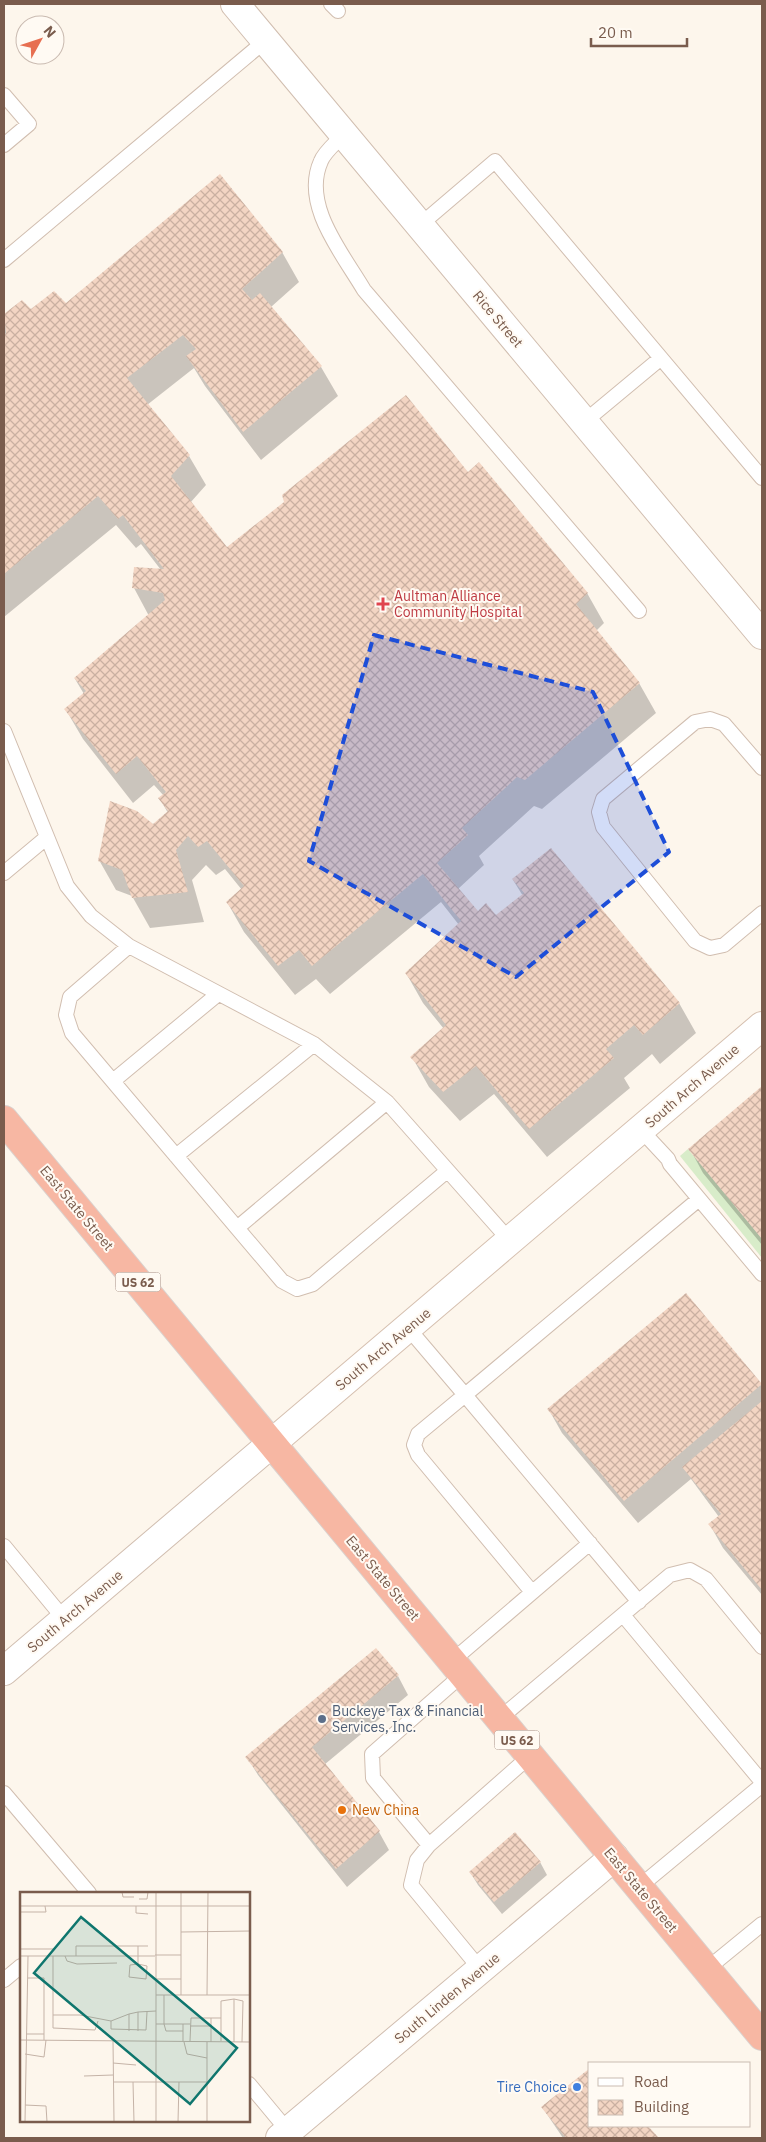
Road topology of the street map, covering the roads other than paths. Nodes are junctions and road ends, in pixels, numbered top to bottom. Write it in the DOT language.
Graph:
graph roads {
  1 [pos="235,4"];
  2 [pos="265,41"];
  3 [pos="4,95"];
  4 [pos="344,134"];
  5 [pos="4,145"];
  6 [pos="420,226"];
  7 [pos="4,260"];
  8 [pos="661,358"];
  9 [pos="584,422"];
  10 [pos="762,478"];
  11 [pos="639,610"];
  12 [pos="762,635"];
  13 [pos="4,731"];
  14 [pos="7,748"];
  15 [pos="762,768"];
  16 [pos="46,838"];
  17 [pos="4,873"];
  18 [pos="762,913"];
  19 [pos="129,946"];
  20 [pos="218,994"];
  21 [pos="762,1026"];
  22 [pos="314,1044"];
  23 [pos="112,1081"];
  24 [pos="387,1102"];
  25 [pos="4,1120"];
  26 [pos="641,1130"];
  27 [pos="176,1156"];
  28 [pos="447,1171"];
  29 [pos="699,1199"];
  30 [pos="237,1228"];
  31 [pos="511,1242"];
  32 [pos="762,1274"];
  33 [pos="408,1328"];
  34 [pos="464,1395"];
  35 [pos="272,1443"];
  36 [pos="590,1543"];
  37 [pos="4,1546"];
  38 [pos="532,1592"];
  39 [pos="639,1602"];
  40 [pos="623,1615"];
  41 [pos="65,1620"];
  42 [pos="762,1647"];
  43 [pos="457,1668"];
  44 [pos="4,1671"];
  45 [pos="499,1718"];
  46 [pos="530,1756"];
  47 [pos="762,1784"];
  48 [pos="4,1793"];
  49 [pos="429,1845"];
  50 [pos="614,1857"];
  51 [pos="639,1887"];
  52 [pos="88,1892"];
  53 [pos="762,1924"];
  54 [pos="20,1967"];
  55 [pos="707,1969"];
  56 [pos="481,1970"];
  57 [pos="4,1980"];
  58 [pos="762,2036"];
  59 [pos="250,2085"];
  60 [pos="284,2135"];
  1 -- 2 [label="street, Rice Street"];
  2 -- 4 [label="street, Rice Street"];
  2 -- 7 [label="lane"];
  3 -- 5 [label="lane"];
  4 -- 6 [label="street, Rice Street"];
  4 -- 11 [label="lane"];
  6 -- 8 [label="lane"];
  6 -- 9 [label="street, Rice Street"];
  8 -- 9 [label="lane"];
  8 -- 10 [label="lane"];
  9 -- 12 [label="street, Rice Street"];
  13 -- 14 [label="lane"];
  14 -- 16 [label="lane"];
  15 -- 18 [label="lane"];
  16 -- 17 [label="lane"];
  16 -- 19 [label="lane"];
  19 -- 20 [label="lane"];
  19 -- 23 [label="lane"];
  20 -- 22 [label="lane"];
  20 -- 23 [label="lane"];
  21 -- 26 [label="street, South Arch Avenue"];
  22 -- 24 [label="lane"];
  22 -- 27 [label="lane"];
  23 -- 27 [label="lane"];
  24 -- 28 [label="lane"];
  24 -- 30 [label="lane"];
  25 -- 35 [label="highway, East State Street / US 62"];
  26 -- 29 [label="lane"];
  26 -- 31 [label="street, South Arch Avenue"];
  27 -- 30 [label="lane"];
  28 -- 30 [label="lane"];
  28 -- 31 [label="lane"];
  29 -- 32 [label="lane"];
  29 -- 34 [label="lane"];
  31 -- 33 [label="street, South Arch Avenue"];
  33 -- 34 [label="lane"];
  33 -- 35 [label="street, South Arch Avenue"];
  34 -- 36 [label="lane"];
  34 -- 38 [label="lane"];
  35 -- 41 [label="street, South Arch Avenue"];
  35 -- 43 [label="highway, East State Street / US 62"];
  36 -- 38 [label="lane"];
  36 -- 39 [label="lane"];
  37 -- 41 [label="lane"];
  38 -- 43 [label="lane"];
  39 -- 40 [label="lane"];
  39 -- 42 [label="lane"];
  40 -- 45 [label="lane"];
  40 -- 47 [label="lane"];
  41 -- 44 [label="street, South Arch Avenue"];
  43 -- 45 [label="highway, East State Street / US 62"];
  43 -- 49 [label="lane"];
  45 -- 46 [label="highway, East State Street / US 62"];
  46 -- 49 [label="lane"];
  46 -- 50 [label="highway, East State Street / US 62"];
  47 -- 51 [label="lane"];
  48 -- 52 [label="lane"];
  49 -- 56 [label="lane"];
  50 -- 51 [label="highway, East State Street / US 62"];
  50 -- 56 [label="street, South Linden Avenue"];
  51 -- 55 [label="highway, East State Street / US 62"];
  53 -- 55 [label="lane"];
  54 -- 57 [label="lane"];
  55 -- 58 [label="highway, East State Street / US 62"];
  56 -- 60 [label="street, South Linden Avenue"];
  59 -- 60 [label="lane"];
}
